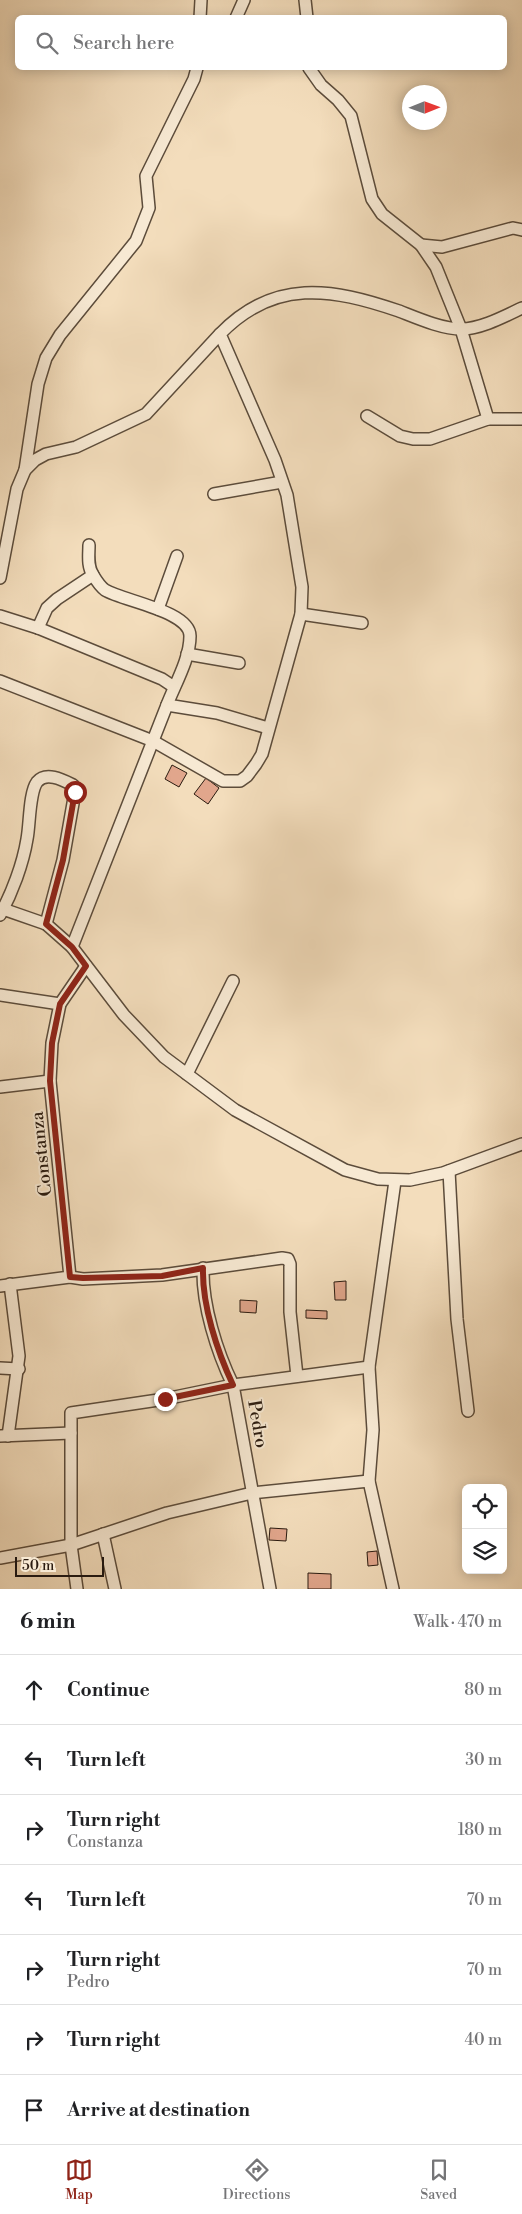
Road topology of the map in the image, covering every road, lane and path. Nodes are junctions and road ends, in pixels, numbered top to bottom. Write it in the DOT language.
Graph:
graph roads {
  1 [pos="201,0"];
  2 [pos="244,0"];
  3 [pos="306,0"];
  4 [pos="200,15"];
  5 [pos="237,15"];
  6 [pos="307,15"];
  7 [pos="196,70"];
  8 [pos="202,70"];
  9 [pos="310,70"];
  10 [pos="194,80"];
  11 [pos="522,230"];
  12 [pos="421,245"];
  13 [pos="522,308"];
  14 [pos="461,329"];
  15 [pos="220,334"];
  16 [pos="367,416"];
  17 [pos="488,419"];
  18 [pos="522,419"];
  19 [pos="25,470"];
  20 [pos="282,482"];
  21 [pos="214,494"];
  22 [pos="89,545"];
  23 [pos="177,556"];
  24 [pos="92,574"];
  25 [pos="0,578"];
  26 [pos="158,609"];
  27 [pos="301,614"];
  28 [pos="0,616"];
  29 [pos="362,623"];
  30 [pos="38,628"];
  31 [pos="187,654"];
  32 [pos="239,663"];
  33 [pos="0,681"];
  34 [pos="174,687"];
  35 [pos="168,705"];
  36 [pos="268,728"];
  37 [pos="153,741"];
  38 [pos="1,911"];
  39 [pos="46,924"];
  40 [pos="72,947"];
  41 [pos="86,966"];
  42 [pos="233,981"];
  43 [pos="0,995"];
  44 [pos="60,1004"];
  45 [pos="187,1074"];
  46 [pos="50,1081"];
  47 [pos="0,1087"];
  48 [pos="522,1144"];
  49 [pos="449,1171"];
  50 [pos="396,1181"];
  51 [pos="203,1268"];
  52 [pos="70,1277"];
  53 [pos="5,1285"];
  54 [pos="370,1367"];
  55 [pos="0,1368"];
  56 [pos="19,1369"];
  57 [pos="297,1376"];
  58 [pos="233,1385"];
  59 [pos="468,1411"];
  60 [pos="71,1433"];
  61 [pos="4,1436"];
  62 [pos="369,1481"];
  63 [pos="252,1493"];
  64 [pos="103,1534"];
  65 [pos="71,1545"];
  66 [pos="0,1558"];
  67 [pos="77,1589"];
  68 [pos="115,1589"];
  69 [pos="270,1589"];
  70 [pos="394,1589"];
  1 -- 4 [label="street"];
  2 -- 5 [label="street"];
  3 -- 6 [label="street"];
  7 -- 10 [label="street"];
  8 -- 10 [label="street"];
  9 -- 12 [label="street"];
  10 -- 19 [label="street"];
  11 -- 12 [label="street"];
  12 -- 14 [label="street"];
  13 -- 14 [label="street"];
  14 -- 15 [label="street"];
  14 -- 17 [label="street"];
  15 -- 19 [label="street"];
  15 -- 20 [label="street"];
  16 -- 17 [label="street"];
  17 -- 18 [label="street"];
  19 -- 25 [label="street"];
  20 -- 21 [label="street"];
  20 -- 27 [label="street"];
  22 -- 24 [label="street"];
  23 -- 26 [label="street"];
  24 -- 26 [label="street"];
  24 -- 30 [label="street"];
  26 -- 31 [label="street"];
  27 -- 29 [label="street"];
  27 -- 36 [label="street"];
  28 -- 30 [label="street"];
  30 -- 34 [label="street"];
  31 -- 32 [label="street"];
  31 -- 34 [label="street"];
  33 -- 37 [label="street"];
  34 -- 35 [label="street"];
  35 -- 36 [label="street"];
  35 -- 37 [label="street"];
  36 -- 37 [label="street"];
  37 -- 40 [label="street"];
  38 -- 39 [label="street"];
  38 -- 39 [label="street"];
  39 -- 40 [label="street"];
  40 -- 41 [label="street"];
  41 -- 44 [label="street, Constanza"];
  41 -- 45 [label="street"];
  42 -- 45 [label="street"];
  43 -- 44 [label="street"];
  44 -- 46 [label="street, Constanza"];
  45 -- 50 [label="street"];
  46 -- 47 [label="street"];
  46 -- 52 [label="street, Constanza"];
  48 -- 49 [label="street"];
  49 -- 50 [label="street"];
  49 -- 59 [label="street"];
  50 -- 54 [label="street"];
  51 -- 52 [label="street"];
  51 -- 57 [label="street"];
  51 -- 58 [label="street, Pedro"];
  52 -- 53 [label="street"];
  53 -- 56 [label="street"];
  54 -- 57 [label="street"];
  54 -- 62 [label="street"];
  55 -- 56 [label="street"];
  56 -- 61 [label="street"];
  57 -- 58 [label="street"];
  58 -- 60 [label="street"];
  58 -- 63 [label="street, Pedro"];
  60 -- 61 [label="street"];
  60 -- 65 [label="street"];
  62 -- 63 [label="street"];
  62 -- 70 [label="street"];
  63 -- 64 [label="street"];
  63 -- 69 [label="street, Pedro"];
  64 -- 65 [label="street"];
  64 -- 68 [label="street"];
  65 -- 66 [label="street"];
  65 -- 67 [label="street"];
}
